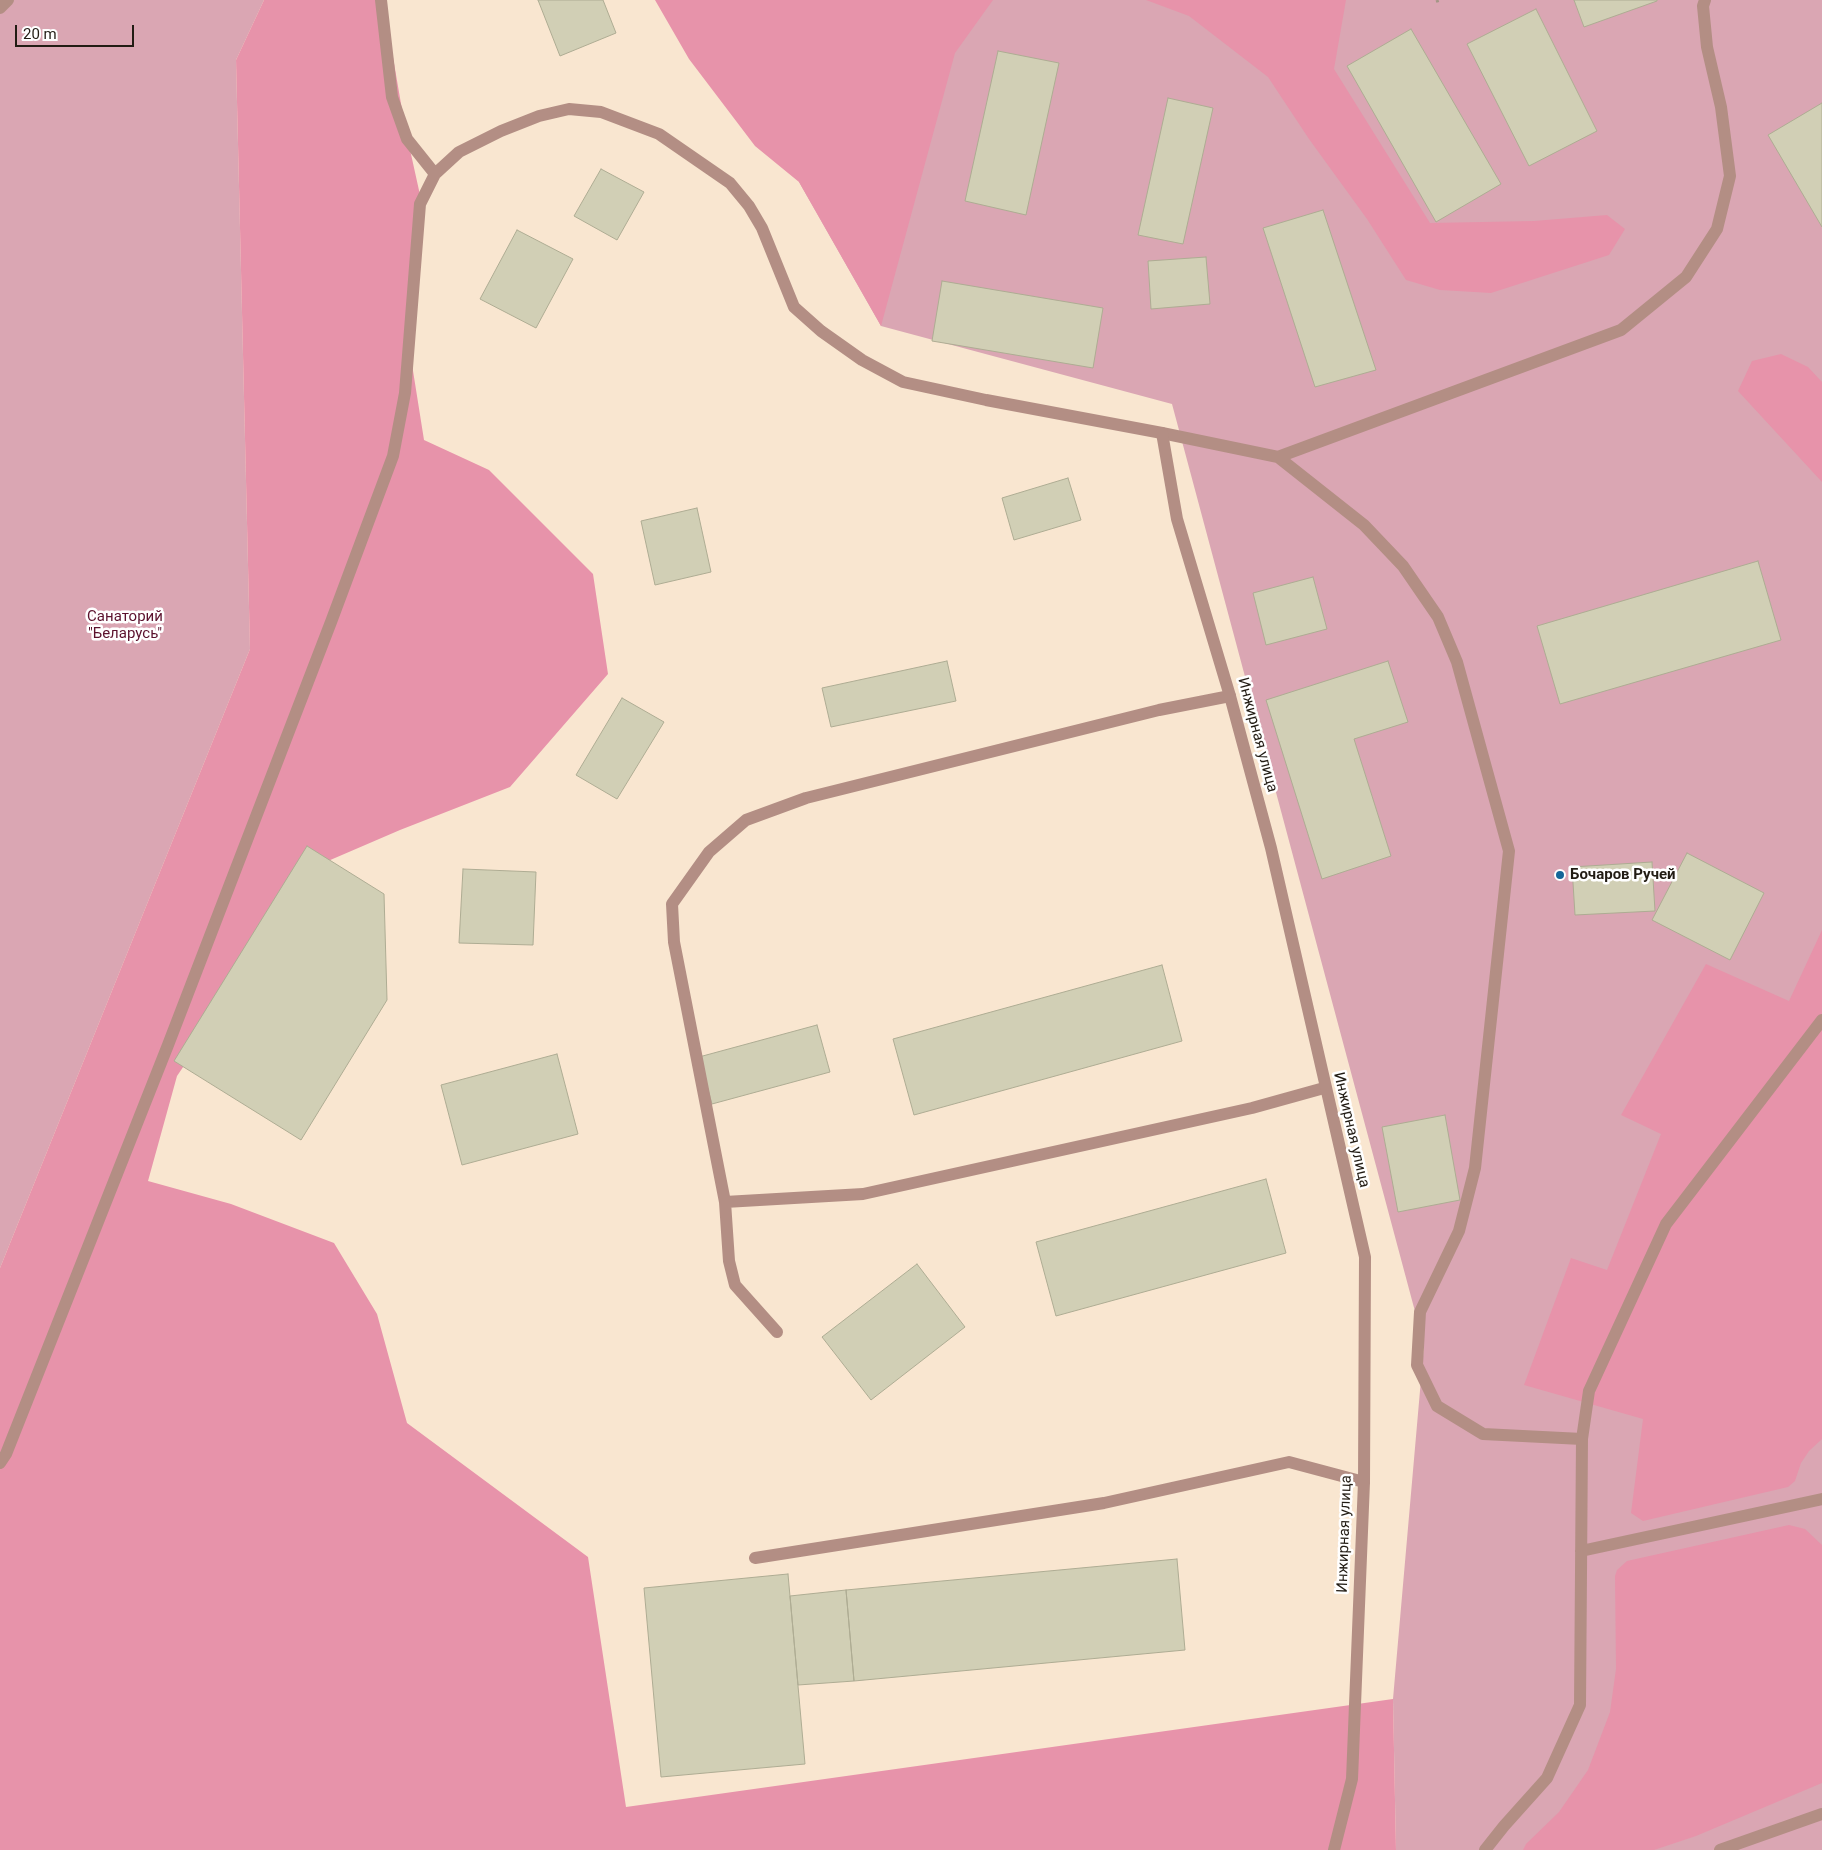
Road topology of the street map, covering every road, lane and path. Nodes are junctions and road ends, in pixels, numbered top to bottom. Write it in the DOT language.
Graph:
graph roads {
  1 [pos="8,0"];
  2 [pos="381,0"];
  3 [pos="1705,0"];
  4 [pos="0,8"];
  5 [pos="436,174"];
  6 [pos="1162,433"];
  7 [pos="1278,457"];
  8 [pos="1230,696"];
  9 [pos="1822,1020"];
  10 [pos="1324,1088"];
  11 [pos="725,1202"];
  12 [pos="777,1332"];
  13 [pos="1582,1439"];
  14 [pos="0,1463"];
  15 [pos="1364,1482"];
  16 [pos="1822,1499"];
  17 [pos="1581,1551"];
  18 [pos="755,1558"];
  19 [pos="1822,1814"];
  20 [pos="1334,1850"];
  21 [pos="1485,1850"];
  22 [pos="1720,1850"];
  1 -- 4 [label="street"];
  2 -- 5 [label="street"];
  3 -- 7 [label="street"];
  5 -- 6 [label="street"];
  5 -- 14 [label="street"];
  6 -- 7 [label="street"];
  6 -- 8 [label="street, Инжирная улица"];
  7 -- 13 [label="street"];
  8 -- 10 [label="street, Инжирная улица"];
  8 -- 11 [label="street"];
  9 -- 13 [label="street"];
  10 -- 11 [label="street"];
  10 -- 15 [label="street, Инжирная улица"];
  11 -- 12 [label="street"];
  13 -- 17 [label="street"];
  15 -- 18 [label="street"];
  15 -- 20 [label="street, Инжирная улица"];
  16 -- 17 [label="street"];
  17 -- 21 [label="street"];
  19 -- 22 [label="street"];
}
